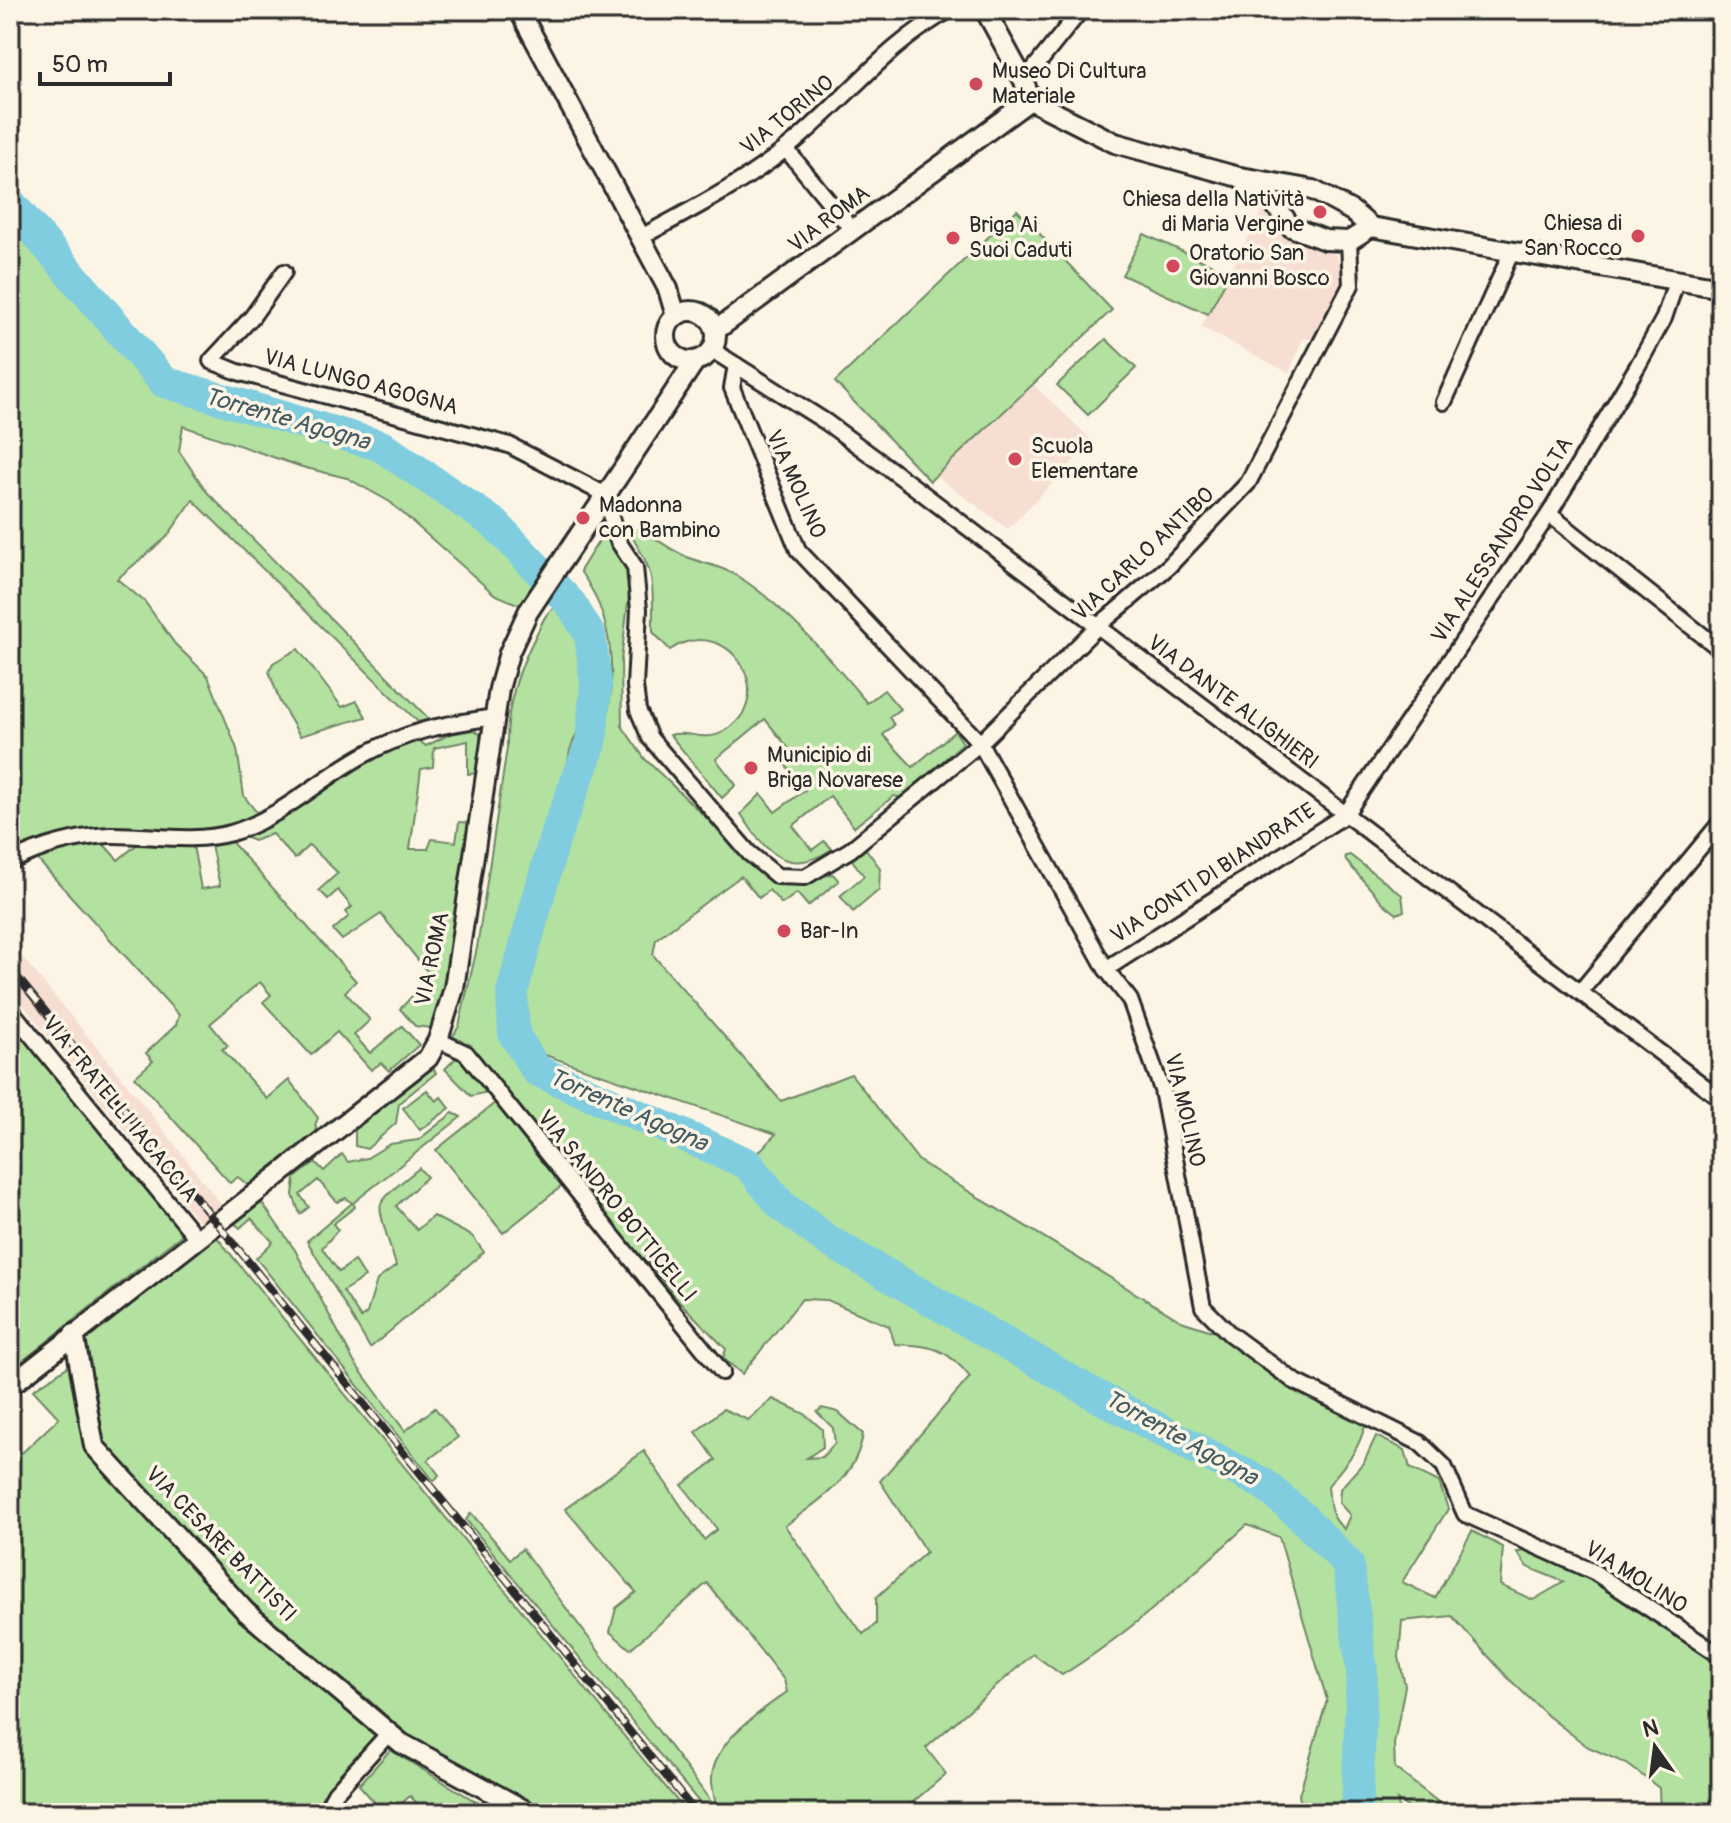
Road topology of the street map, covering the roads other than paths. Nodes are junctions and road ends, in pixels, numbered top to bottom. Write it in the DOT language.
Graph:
graph roads {
  1 [pos="519,10"];
  2 [pos="950,10"];
  3 [pos="985,10"];
  4 [pos="1081,10"];
  5 [pos="1024,81"];
  6 [pos="1030,100"];
  7 [pos="786,149"];
  8 [pos="1235,176"];
  9 [pos="1371,227"];
  10 [pos="853,231"];
  11 [pos="641,237"];
  12 [pos="1349,241"];
  13 [pos="1512,251"];
  14 [pos="284,272"];
  15 [pos="1677,279"];
  16 [pos="1721,288"];
  17 [pos="685,314"];
  18 [pos="716,330"];
  19 [pos="712,350"];
  20 [pos="687,360"];
  21 [pos="736,365"];
  22 [pos="1444,402"];
  23 [pos="604,494"];
  24 [pos="1549,514"];
  25 [pos="1097,627"];
  26 [pos="1721,650"];
  27 [pos="496,717"];
  28 [pos="980,743"];
  29 [pos="1345,815"];
  30 [pos="1721,822"];
  31 [pos="10,862"];
  32 [pos="1106,969"];
  33 [pos="1580,992"];
  34 [pos="10,1009"];
  35 [pos="438,1040"];
  36 [pos="1721,1099"];
  37 [pos="196,1237"];
  38 [pos="74,1334"];
  39 [pos="722,1372"];
  40 [pos="10,1386"];
  41 [pos="1721,1656"];
  42 [pos="389,1733"];
  43 [pos="1721,1804"];
  44 [pos="324,1813"];
  45 [pos="530,1813"];
  46 [pos="1714,1813"];
  1 -- 11 [label="street"];
  2 -- 7 [label="street, VIA TORINO"];
  3 -- 5 [label="street"];
  4 -- 5 [label="street"];
  5 -- 6 [label="street"];
  6 -- 8 [label="street"];
  6 -- 10 [label="street, VIA ROMA"];
  7 -- 10 [label="street"];
  7 -- 11 [label="street, VIA TORINO"];
  8 -- 9 [label="street"];
  8 -- 12 [label="street"];
  9 -- 12 [label="street"];
  9 -- 13 [label="street"];
  10 -- 18 [label="street, VIA ROMA"];
  11 -- 17 [label="street"];
  12 -- 25 [label="street, VIA CARLO ANTIBO"];
  13 -- 15 [label="street"];
  13 -- 22 [label="street"];
  14 -- 23 [label="street, VIA LUNGO AGOGNA"];
  15 -- 16 [label="street"];
  15 -- 24 [label="street, VIA ALESSANDRO VOLTA"];
  17 -- 18 [label="street"];
  17 -- 20 [label="street"];
  18 -- 19 [label="street"];
  19 -- 20 [label="street"];
  19 -- 21 [label="street, VIA DANTE ALIGHIERI"];
  20 -- 23 [label="street, VIA ROMA"];
  21 -- 25 [label="street, VIA DANTE ALIGHIERI"];
  21 -- 28 [label="street, VIA MOLINO"];
  23 -- 27 [label="street, VIA ROMA"];
  23 -- 28 [label="street, VIA CARLO ANTIBO"];
  24 -- 26 [label="street"];
  24 -- 29 [label="street, VIA ALESSANDRO VOLTA"];
  25 -- 28 [label="street, VIA CARLO ANTIBO"];
  25 -- 29 [label="street, VIA DANTE ALIGHIERI"];
  27 -- 31 [label="street"];
  27 -- 35 [label="street, VIA ROMA"];
  28 -- 32 [label="street, VIA MOLINO"];
  29 -- 32 [label="street, VIA CONTI DI BIANDRATE"];
  29 -- 33 [label="street, VIA DANTE ALIGHIERI"];
  30 -- 33 [label="street"];
  32 -- 41 [label="street, VIA MOLINO"];
  33 -- 36 [label="street, VIA DANTE ALIGHIERI"];
  34 -- 37 [label="street, VIA FRATELLI IACACCIA"];
  35 -- 37 [label="street, VIA ROMA"];
  35 -- 39 [label="street, VIA SANDRO BOTTICELLI"];
  37 -- 38 [label="street, VIA ROMA"];
  38 -- 40 [label="street, VIA ROMA"];
  38 -- 42 [label="street, VIA CESARE BATTISTI"];
  42 -- 44 [label="street"];
  42 -- 45 [label="street, VIA CESARE BATTISTI"];
  43 -- 46 [label="street"];
}
